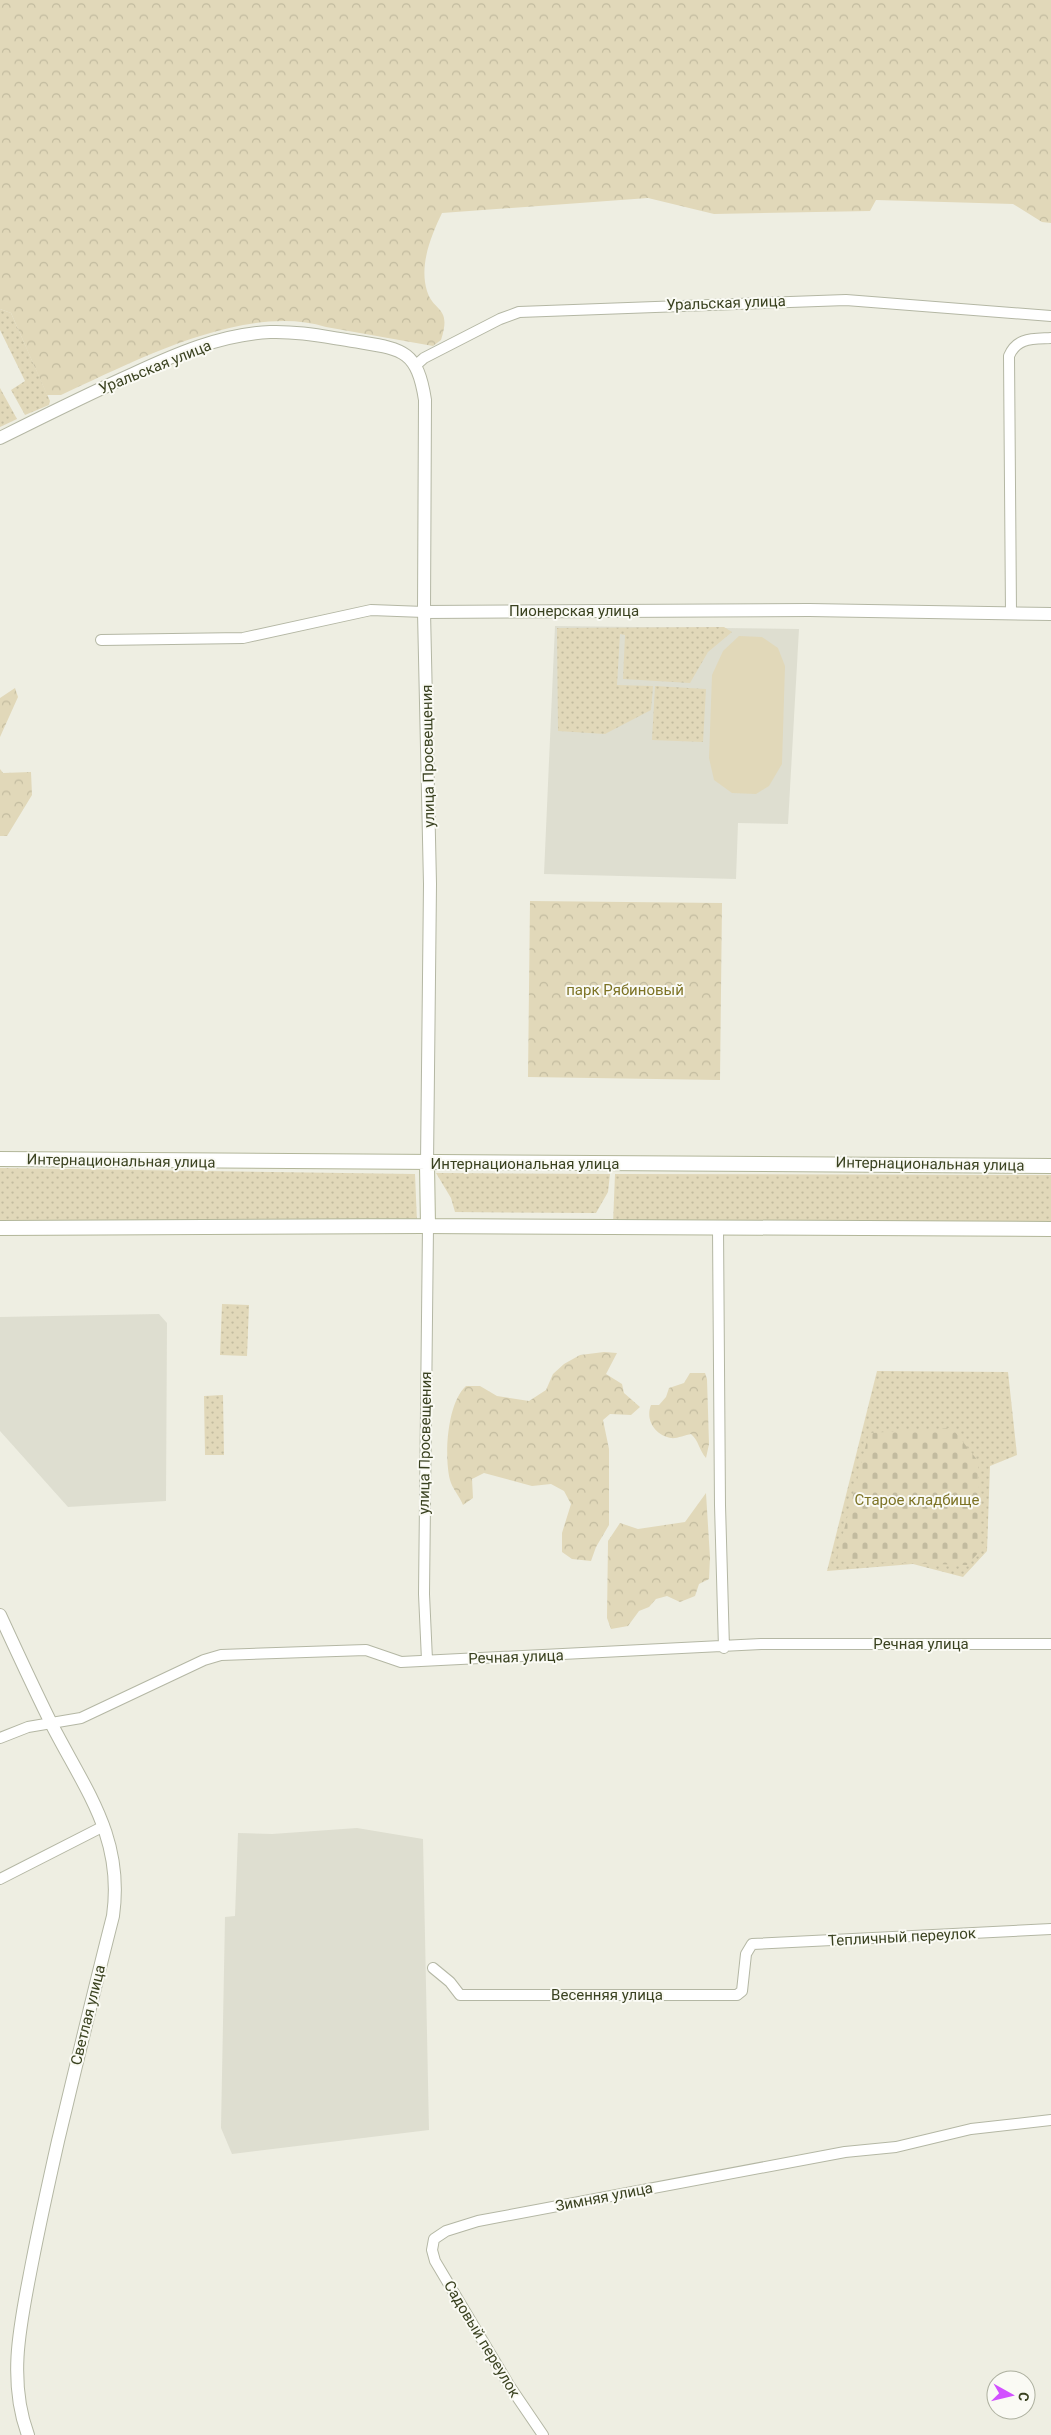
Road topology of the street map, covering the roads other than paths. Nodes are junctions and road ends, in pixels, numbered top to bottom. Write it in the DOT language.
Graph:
graph roads {
  1 [pos="1051,316"];
  2 [pos="1051,338"];
  3 [pos="407,354"];
  4 [pos="415,366"];
  5 [pos="0,438"];
  6 [pos="424,612"];
  7 [pos="1011,613"];
  8 [pos="1051,614"];
  9 [pos="101,640"];
  10 [pos="0,1159"];
  11 [pos="427,1164"];
  12 [pos="1051,1166"];
  13 [pos="428,1226"];
  14 [pos="0,1228"];
  15 [pos="718,1228"];
  16 [pos="1051,1229"];
  17 [pos="0,1615"];
  18 [pos="1051,1644"];
  19 [pos="724,1648"];
  20 [pos="427,1660"];
  21 [pos="51,1723"];
  22 [pos="0,1738"];
  23 [pos="104,1826"];
  24 [pos="0,1879"];
  25 [pos="1051,1929"];
  26 [pos="752,1944"];
  27 [pos="433,1968"];
  28 [pos="1051,2120"];
  29 [pos="434,2239"];
  30 [pos="28,2435"];
  31 [pos="543,2435"];
  1 -- 4 [label="street, Уральская улица"];
  2 -- 7 [label="street"];
  3 -- 4 [label="street, улица Просвещения"];
  3 -- 5 [label="street, Уральская улица"];
  4 -- 6 [label="street, улица Просвещения"];
  6 -- 7 [label="street, Пионерская улица"];
  6 -- 9 [label="street, Пионерская улица"];
  6 -- 11 [label="street, улица Просвещения"];
  7 -- 8 [label="street, Пионерская улица"];
  10 -- 11 [label="main road, Интернациональная улица"];
  11 -- 12 [label="main road, Интернациональная улица"];
  11 -- 13 [label="main road"];
  13 -- 14 [label="main road"];
  13 -- 15 [label="main road"];
  13 -- 20 [label="street, улица Просвещения"];
  15 -- 16 [label="main road"];
  15 -- 19 [label="street"];
  17 -- 21 [label="street, Светлая улица"];
  18 -- 19 [label="street, Речная улица"];
  19 -- 20 [label="street, Речная улица"];
  20 -- 21 [label="street, Речная улица"];
  21 -- 22 [label="street, Речная улица"];
  21 -- 23 [label="street, Светлая улица"];
  23 -- 24 [label="street"];
  23 -- 30 [label="street, Светлая улица"];
  25 -- 26 [label="street, Тепличный переулок"];
  26 -- 27 [label="street, Весенняя улица"];
  28 -- 29 [label="street, Зимняя улица"];
  29 -- 31 [label="street, Садовый переулок"];
}
